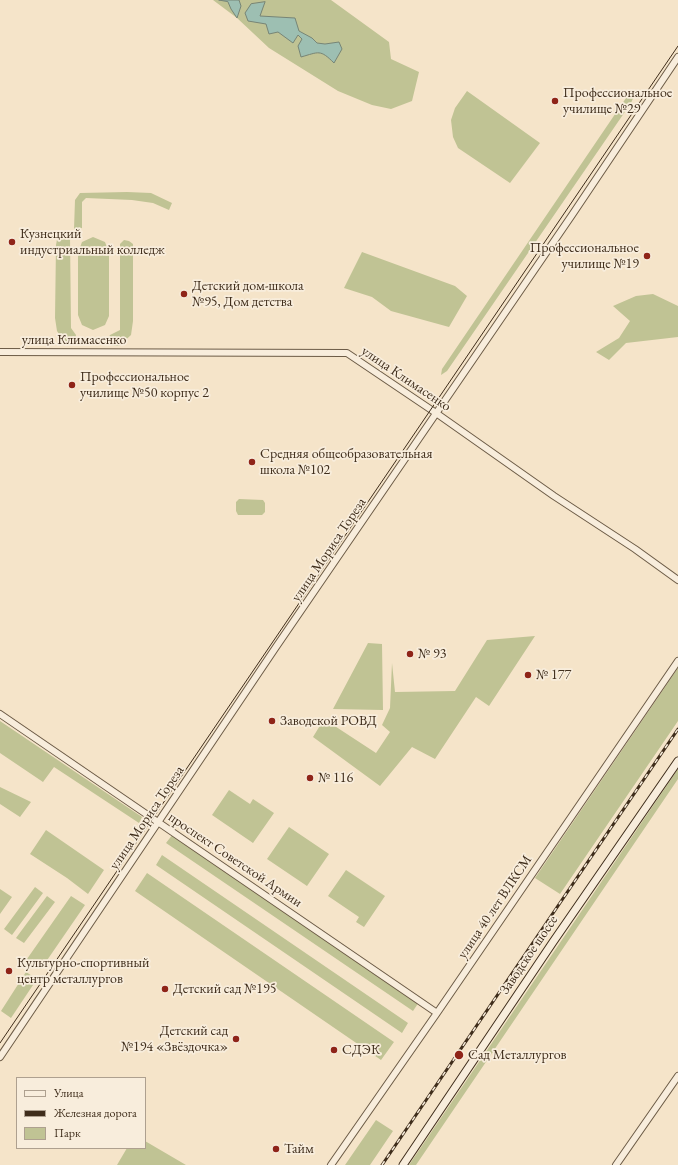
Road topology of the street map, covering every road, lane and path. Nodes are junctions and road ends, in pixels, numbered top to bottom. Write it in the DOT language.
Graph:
graph roads {
  1 [pos="678,56"];
  2 [pos="0,352"];
  3 [pos="436,413"];
  4 [pos="678,580"];
  5 [pos="678,661"];
  6 [pos="0,714"];
  7 [pos="678,761"];
  8 [pos="159,823"];
  9 [pos="438,1013"];
  10 [pos="0,1057"];
  11 [pos="678,1076"];
  12 [pos="331,1165"];
  13 [pos="403,1165"];
  14 [pos="616,1165"];
  1 -- 3 [label="street, улица Мориса Тореза"];
  2 -- 3 [label="street, улица Климасенко"];
  3 -- 4 [label="street, улица Климасенко"];
  3 -- 8 [label="street, улица Мориса Тореза"];
  5 -- 9 [label="street, улица 40 лет ВЛКСМ"];
  6 -- 8 [label="street, проспект Советской Армии"];
  7 -- 13 [label="main road, Заводское шоссе"];
  8 -- 9 [label="street, проспект Советской Армии"];
  8 -- 10 [label="street, улица Мориса Тореза"];
  9 -- 12 [label="street, улица 40 лет ВЛКСМ"];
  11 -- 14 [label="street"];
}
